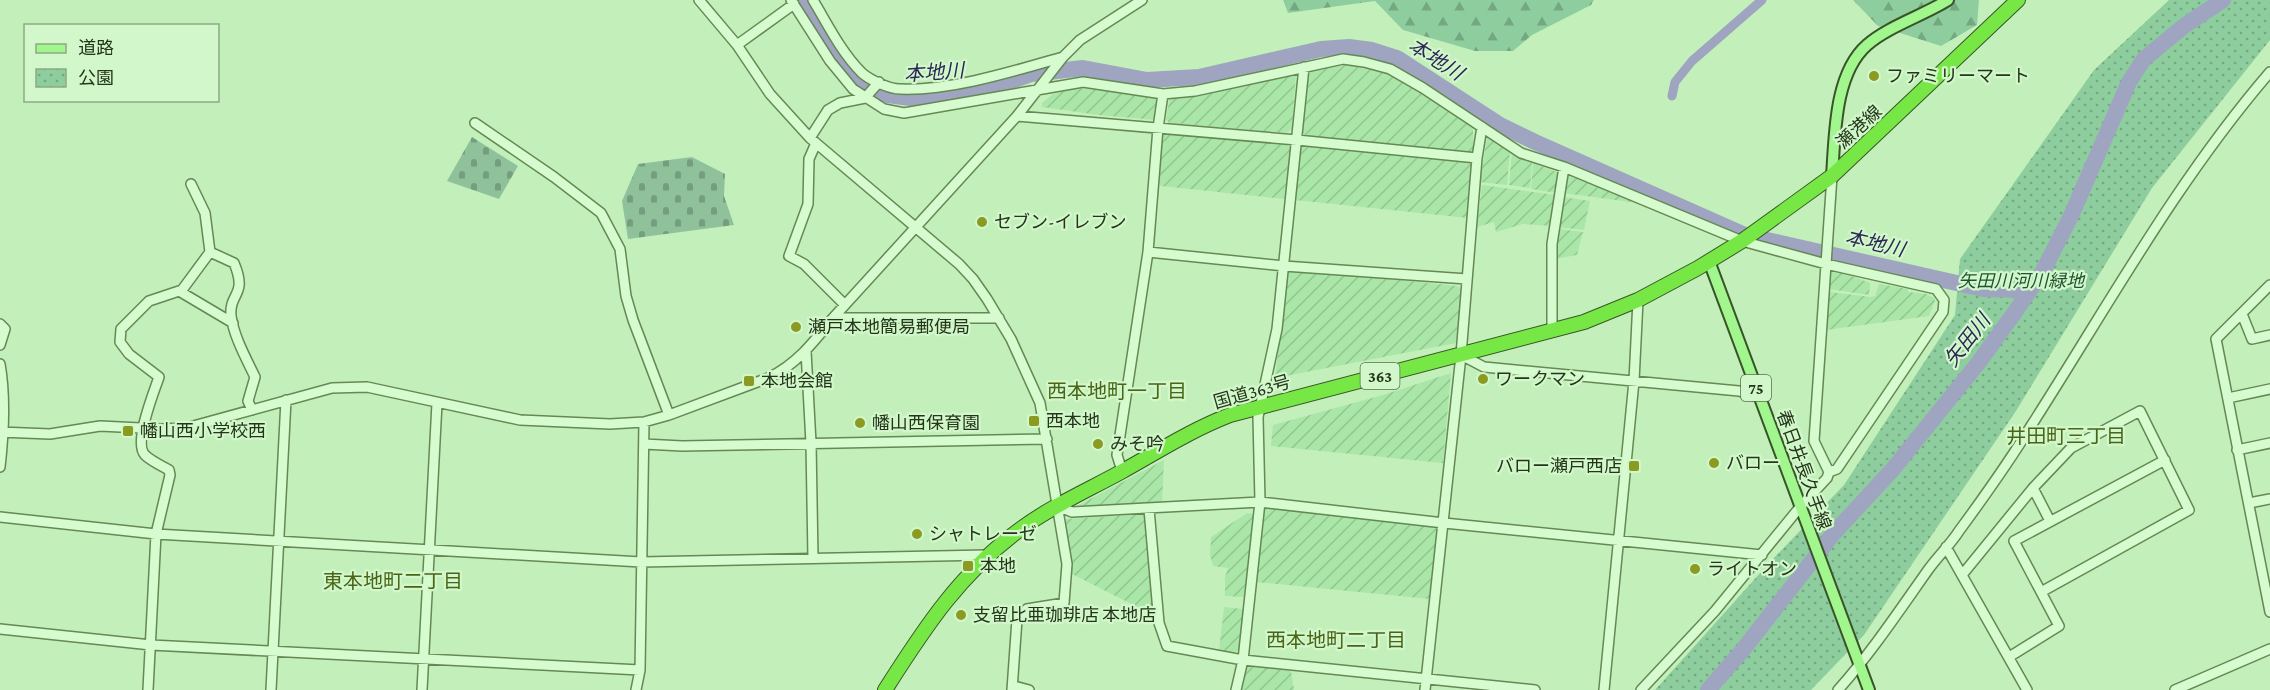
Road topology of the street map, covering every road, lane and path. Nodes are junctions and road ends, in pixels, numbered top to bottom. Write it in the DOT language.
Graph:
graph roads {
  1 [pos="699,0"];
  2 [pos="813,0"];
  3 [pos="1142,0"];
  4 [pos="1948,0"];
  5 [pos="2018,0"];
  6 [pos="793,2"];
  7 [pos="737,45"];
  8 [pos="1063,57"];
  9 [pos="1304,67"];
  10 [pos="2270,72"];
  11 [pos="879,82"];
  12 [pos="1036,91"];
  13 [pos="1163,94"];
  14 [pos="865,98"];
  15 [pos="1017,116"];
  16 [pos="475,123"];
  17 [pos="1482,127"];
  18 [pos="1158,128"];
  19 [pos="1297,140"];
  20 [pos="813,141"];
  21 [pos="1477,158"];
  22 [pos="1564,167"];
  23 [pos="1832,176"];
  24 [pos="191,184"];
  25 [pos="917,227"];
  26 [pos="1743,240"];
  27 [pos="210,252"];
  28 [pos="1148,252"];
  29 [pos="1709,261"];
  30 [pos="1826,264"];
  31 [pos="1284,266"];
  32 [pos="1467,279"];
  33 [pos="2270,285"];
  34 [pos="179,291"];
  35 [pos="1638,300"];
  36 [pos="846,305"];
  37 [pos="2242,314"];
  38 [pos="833,318"];
  39 [pos="999,318"];
  40 [pos="233,323"];
  41 [pos="0,324"];
  42 [pos="1552,331"];
  43 [pos="2270,335"];
  44 [pos="0,345"];
  45 [pos="806,351"];
  46 [pos="1461,355"];
  47 [pos="0,364"];
  48 [pos="1634,381"];
  49 [pos="2270,389"];
  50 [pos="1759,397"];
  51 [pos="2228,398"];
  52 [pos="286,400"];
  53 [pos="437,403"];
  54 [pos="1260,407"];
  55 [pos="252,410"];
  56 [pos="669,415"];
  57 [pos="644,422"];
  58 [pos="143,429"];
  59 [pos="2,432"];
  60 [pos="1047,439"];
  61 [pos="811,443"];
  62 [pos="2270,443"];
  63 [pos="644,444"];
  64 [pos="2237,450"];
  65 [pos="2165,460"];
  66 [pos="0,467"];
  67 [pos="1122,471"];
  68 [pos="1829,472"];
  69 [pos="2033,488"];
  70 [pos="2270,499"];
  71 [pos="1260,502"];
  72 [pos="2249,503"];
  73 [pos="1058,506"];
  74 [pos="1149,509"];
  75 [pos="1801,511"];
  76 [pos="0,517"];
  77 [pos="2050,521"];
  78 [pos="1444,523"];
  79 [pos="156,534"];
  80 [pos="1618,540"];
  81 [pos="279,541"];
  82 [pos="1946,547"];
  83 [pos="429,548"];
  84 [pos="987,555"];
  85 [pos="1762,555"];
  86 [pos="813,558"];
  87 [pos="641,561"];
  88 [pos="2266,567"];
  89 [pos="1962,575"];
  90 [pos="2041,592"];
  91 [pos="2270,612"];
  92 [pos="0,629"];
  93 [pos="151,645"];
  94 [pos="2270,649"];
  95 [pos="273,651"];
  96 [pos="2009,657"];
  97 [pos="424,658"];
  98 [pos="1243,660"];
  99 [pos="1858,664"];
  100 [pos="640,670"];
  101 [pos="1426,685"];
  102 [pos="1013,688"];
  103 [pos="148,690"];
  104 [pos="271,690"];
  105 [pos="422,690"];
  106 [pos="636,690"];
  107 [pos="885,690"];
  108 [pos="1029,690"];
  109 [pos="1236,690"];
  110 [pos="1535,690"];
  111 [pos="1604,690"];
  112 [pos="1641,690"];
  113 [pos="1838,690"];
  114 [pos="1869,690"];
  115 [pos="2027,690"];
  116 [pos="2175,690"];
  1 -- 7 [label="street"];
  2 -- 11 [label="street"];
  3 -- 8 [label="street"];
  4 -- 23 [label="main road"];
  5 -- 23 [label="highway, 瀬港線 / 363"];
  6 -- 7 [label="street"];
  6 -- 14 [label="street"];
  7 -- 20 [label="street"];
  8 -- 11 [label="street"];
  8 -- 12 [label="street"];
  9 -- 13 [label="street"];
  9 -- 17 [label="street"];
  9 -- 19 [label="street"];
  10 -- 82 [label="street"];
  11 -- 14 [label="street"];
  12 -- 13 [label="street"];
  12 -- 14 [label="street"];
  12 -- 15 [label="street"];
  13 -- 18 [label="street"];
  14 -- 20 [label="street"];
  15 -- 18 [label="street"];
  15 -- 25 [label="street"];
  16 -- 56 [label="street"];
  17 -- 21 [label="street"];
  17 -- 22 [label="street"];
  18 -- 19 [label="street"];
  18 -- 28 [label="street"];
  19 -- 21 [label="street"];
  19 -- 31 [label="street"];
  20 -- 25 [label="street"];
  20 -- 36 [label="street"];
  21 -- 32 [label="street"];
  22 -- 26 [label="street"];
  22 -- 42 [label="street"];
  23 -- 26 [label="highway, 瀬港線 / 363"];
  23 -- 30 [label="street"];
  24 -- 27 [label="street"];
  25 -- 36 [label="street"];
  25 -- 39 [label="street"];
  26 -- 29 [label="highway, 瀬港線 / 363"];
  26 -- 30 [label="street"];
  27 -- 34 [label="street"];
  27 -- 40 [label="street"];
  28 -- 31 [label="street"];
  28 -- 67 [label="street"];
  29 -- 35 [label="highway, 国道363号 / 363"];
  29 -- 50 [label="main road, 春日井長久手線 / 75"];
  30 -- 68 [label="street"];
  30 -- 68 [label="street"];
  31 -- 32 [label="street"];
  31 -- 54 [label="street"];
  32 -- 46 [label="street"];
  33 -- 37 [label="street"];
  34 -- 40 [label="street"];
  34 -- 58 [label="street"];
  35 -- 42 [label="highway, 国道363号 / 363"];
  35 -- 48 [label="street"];
  36 -- 38 [label="street"];
  37 -- 43 [label="street"];
  37 -- 51 [label="street"];
  38 -- 39 [label="street"];
  38 -- 45 [label="street"];
  39 -- 60 [label="street"];
  40 -- 55 [label="street"];
  41 -- 44 [label="street"];
  42 -- 46 [label="highway, 国道363号 / 363"];
  45 -- 56 [label="street"];
  45 -- 61 [label="street"];
  46 -- 48 [label="street"];
  46 -- 54 [label="highway, 国道363号 / 363"];
  46 -- 78 [label="street"];
  47 -- 59 [label="street"];
  48 -- 50 [label="street"];
  48 -- 80 [label="street"];
  49 -- 51 [label="street"];
  50 -- 75 [label="main road, 春日井長久手線 / 75"];
  51 -- 64 [label="street"];
  52 -- 53 [label="street"];
  52 -- 55 [label="street"];
  52 -- 81 [label="street"];
  53 -- 57 [label="street"];
  53 -- 83 [label="street"];
  54 -- 67 [label="highway, 国道363号 / 363"];
  54 -- 71 [label="street"];
  55 -- 58 [label="street"];
  56 -- 57 [label="street"];
  57 -- 63 [label="street"];
  58 -- 59 [label="street"];
  58 -- 79 [label="street"];
  59 -- 66 [label="street"];
  60 -- 61 [label="street"];
  60 -- 73 [label="street"];
  61 -- 63 [label="street"];
  61 -- 86 [label="street"];
  62 -- 64 [label="street"];
  63 -- 87 [label="street"];
  64 -- 72 [label="street"];
  65 -- 69 [label="street"];
  65 -- 77 [label="street"];
  65 -- 90 [label="street"];
  67 -- 73 [label="highway, 国道363号 / 363"];
  68 -- 75 [label="street"];
  69 -- 77 [label="street"];
  69 -- 89 [label="street"];
  70 -- 72 [label="street"];
  71 -- 74 [label="street"];
  71 -- 78 [label="street"];
  71 -- 98 [label="street"];
  72 -- 88 [label="street"];
  73 -- 74 [label="street"];
  73 -- 84 [label="highway, 国道363号 / 363"];
  73 -- 102 [label="street"];
  74 -- 98 [label="street"];
  75 -- 85 [label="street"];
  75 -- 99 [label="main road, 春日井長久手線 / 75"];
  76 -- 79 [label="street"];
  77 -- 90 [label="street"];
  78 -- 80 [label="street"];
  78 -- 101 [label="street"];
  79 -- 81 [label="street"];
  79 -- 93 [label="street"];
  80 -- 85 [label="street"];
  80 -- 111 [label="street"];
  81 -- 83 [label="street"];
  81 -- 95 [label="street"];
  82 -- 89 [label="street"];
  82 -- 99 [label="street"];
  83 -- 87 [label="street"];
  83 -- 97 [label="street"];
  84 -- 86 [label="street"];
  84 -- 107 [label="highway, 国道363号 / 363"];
  85 -- 112 [label="street"];
  86 -- 87 [label="street"];
  87 -- 100 [label="street"];
  88 -- 91 [label="street"];
  89 -- 96 [label="street"];
  90 -- 96 [label="street"];
  92 -- 93 [label="street"];
  93 -- 95 [label="street"];
  93 -- 103 [label="street"];
  94 -- 116 [label="street"];
  95 -- 97 [label="street"];
  95 -- 104 [label="street"];
  96 -- 115 [label="street"];
  97 -- 100 [label="street"];
  97 -- 105 [label="street"];
  98 -- 101 [label="street"];
  98 -- 109 [label="street"];
  99 -- 113 [label="street"];
  99 -- 114 [label="main road, 春日井長久手線 / 75"];
  100 -- 106 [label="street"];
  101 -- 110 [label="street"];
  102 -- 108 [label="street"];
}
